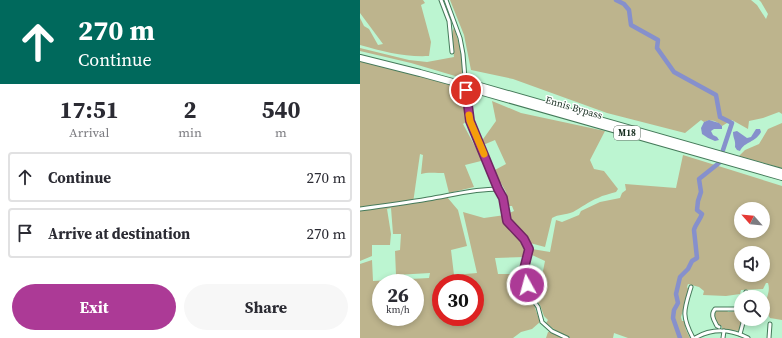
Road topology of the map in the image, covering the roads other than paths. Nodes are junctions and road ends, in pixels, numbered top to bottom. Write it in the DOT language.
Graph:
graph roads {
  1 [pos="441,0"];
  2 [pos="446,0"];
  3 [pos="455,23"];
  4 [pos="450,25"];
  5 [pos="452,52"];
  6 [pos="360,54"];
  7 [pos="360,58"];
  8 [pos="461,81"];
  9 [pos="473,87"];
  10 [pos="466,90"];
  11 [pos="782,171"];
  12 [pos="782,177"];
  13 [pos="498,189"];
  14 [pos="360,209"];
  15 [pos="691,287"];
  16 [pos="734,309"];
  17 [pos="742,326"];
  18 [pos="770,326"];
  19 [pos="719,327"];
  20 [pos="724,331"];
  21 [pos="740,334"];
  22 [pos="567,338"];
  23 [pos="694,338"];
  24 [pos="723,338"];
  25 [pos="748,338"];
  26 [pos="769,338"];
  1 -- 4 [label="street"];
  2 -- 3 [label="street"];
  3 -- 4 [label="street"];
  3 -- 8 [label="street"];
  4 -- 5 [label="street"];
  6 -- 8 [label="highway, Ennis Bypass / M18"];
  7 -- 8 [label="highway, Ennis Bypass / M18"];
  8 -- 9 [label="highway, Ennis Bypass / M18, bridge"];
  9 -- 11 [label="highway, Ennis Bypass / M18"];
  9 -- 12 [label="highway, Ennis Bypass / M18"];
  10 -- 13 [label="street"];
  13 -- 14 [label="street"];
  13 -- 22 [label="street"];
  15 -- 23 [label="street"];
  16 -- 19 [label="street"];
  17 -- 21 [label="street"];
  18 -- 26 [label="street"];
  20 -- 21 [label="street"];
  20 -- 23 [label="street"];
  20 -- 24 [label="street"];
  21 -- 25 [label="street"];
}
